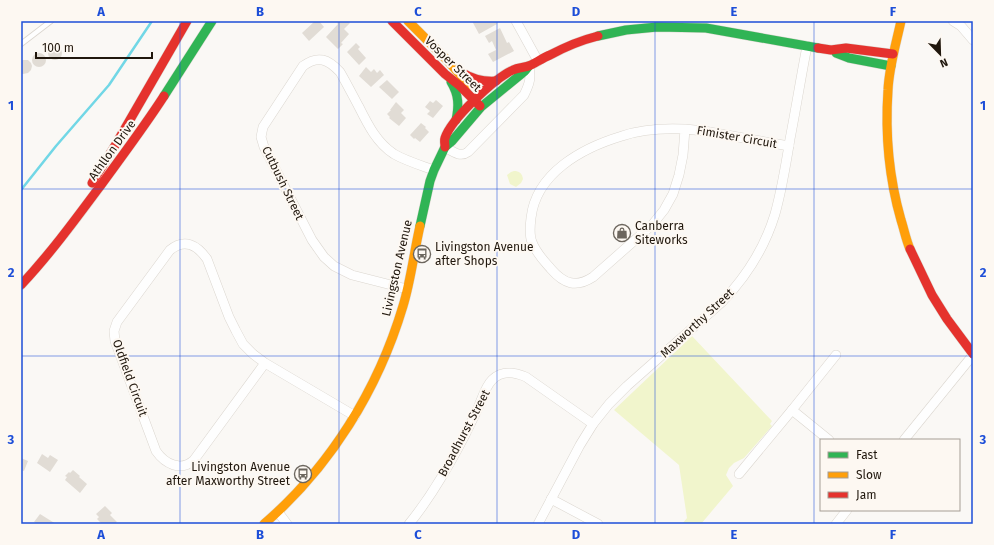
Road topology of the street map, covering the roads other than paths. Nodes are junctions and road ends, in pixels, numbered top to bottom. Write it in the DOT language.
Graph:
graph roads {
  1 [pos="51,21"];
  2 [pos="187,21"];
  3 [pos="212,21"];
  4 [pos="392,21"];
  5 [pos="408,21"];
  6 [pos="516,21"];
  7 [pos="901,21"];
  8 [pos="953,21"];
  9 [pos="973,40"];
  10 [pos="21,44"];
  11 [pos="807,46"];
  12 [pos="831,50"];
  13 [pos="893,54"];
  14 [pos="538,61"];
  15 [pos="449,62"];
  16 [pos="529,66"];
  17 [pos="891,66"];
  18 [pos="445,74"];
  19 [pos="496,81"];
  20 [pos="476,98"];
  21 [pos="483,105"];
  22 [pos="456,120"];
  23 [pos="685,129"];
  24 [pos="789,146"];
  25 [pos="445,147"];
  26 [pos="434,170"];
  27 [pos="21,284"];
  28 [pos="407,289"];
  29 [pos="973,354"];
  30 [pos="836,355"];
  31 [pos="265,363"];
  32 [pos="792,410"];
  33 [pos="355,416"];
  34 [pos="593,424"];
  35 [pos="828,439"];
  36 [pos="905,439"];
  37 [pos="739,474"];
  38 [pos="551,499"];
  39 [pos="846,511"];
  40 [pos="278,512"];
  41 [pos="839,523"];
  42 [pos="264,524"];
  43 [pos="287,524"];
  44 [pos="409,524"];
  45 [pos="538,524"];
  46 [pos="598,524"];
  1 -- 10 [label="lane"];
  2 -- 27 [label="street, Athllon Drive"];
  3 -- 27 [label="street, Athllon Drive"];
  4 -- 18 [label="street, Vosper Street"];
  5 -- 15 [label="street, Vosper Street"];
  6 -- 14 [label="street"];
  7 -- 13 [label="street"];
  8 -- 9 [label="street"];
  11 -- 12 [label="street, Livingston Avenue"];
  11 -- 14 [label="street, Livingston Avenue"];
  11 -- 24 [label="street, Maxworthy Street"];
  12 -- 13 [label="street, Livingston Avenue"];
  12 -- 17 [label="street, Livingston Avenue"];
  13 -- 17 [label="street"];
  14 -- 16 [label="street, Livingston Avenue"];
  15 -- 19 [label="street"];
  15 -- 20 [label="street, Vosper Street"];
  16 -- 19 [label="street, Livingston Avenue"];
  16 -- 21 [label="street, Livingston Avenue"];
  16 -- 25 [label="street"];
  17 -- 29 [label="street"];
  18 -- 20 [label="street, Vosper Street"];
  18 -- 22 [label="street"];
  19 -- 20 [label="street, Livingston Avenue"];
  20 -- 21 [label="street, Vosper Street"];
  20 -- 22 [label="street, Livingston Avenue"];
  21 -- 25 [label="street, Livingston Avenue"];
  22 -- 25 [label="street, Livingston Avenue"];
  23 -- 23 [label="street, Fimister Circuit"];
  23 -- 24 [label="street, Fimister Circuit"];
  24 -- 34 [label="street, Maxworthy Street"];
  25 -- 26 [label="street, Livingston Avenue"];
  26 -- 28 [label="street, Livingston Avenue"];
  26 -- 28 [label="street, Cutbush Street"];
  28 -- 33 [label="street, Livingston Avenue"];
  29 -- 36 [label="street"];
  30 -- 32 [label="street"];
  31 -- 31 [label="street, Oldfield Circuit"];
  31 -- 33 [label="street, Oldfield Circuit"];
  32 -- 35 [label="street"];
  32 -- 37 [label="street"];
  33 -- 40 [label="street, Livingston Avenue"];
  34 -- 38 [label="street, Maxworthy Street"];
  34 -- 44 [label="street, Broadhurst Street"];
  38 -- 45 [label="street, Maxworthy Street"];
  38 -- 46 [label="street"];
  39 -- 41 [label="street"];
  40 -- 42 [label="street, Livingston Avenue"];
  40 -- 43 [label="street"];
}
